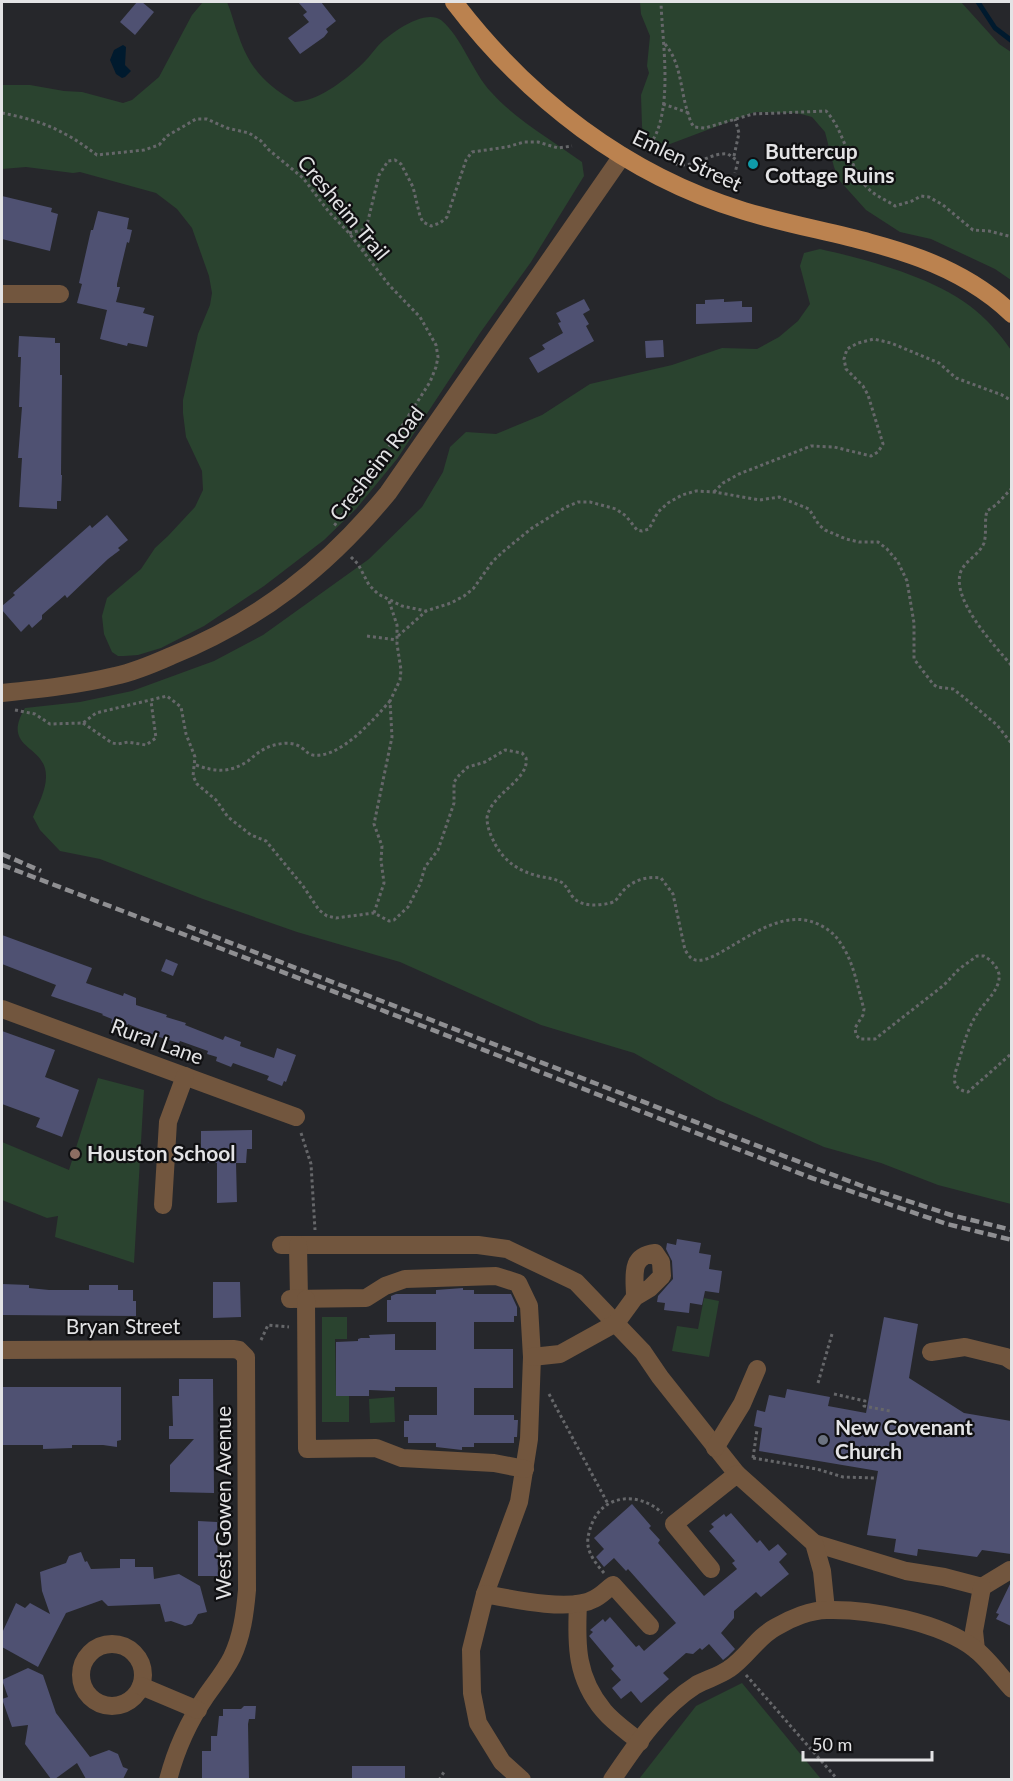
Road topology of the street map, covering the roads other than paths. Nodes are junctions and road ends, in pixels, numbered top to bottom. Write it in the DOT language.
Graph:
graph roads {
  1 [pos="454,2"];
  2 [pos="622,156"];
  3 [pos="2,294"];
  4 [pos="60,294"];
  5 [pos="1011,314"];
  6 [pos="5,701"];
  7 [pos="2,1009"];
  8 [pos="184,1076"];
  9 [pos="296,1117"];
  10 [pos="163,1205"];
  11 [pos="635,1297"];
  12 [pos="298,1299"];
  13 [pos="616,1323"];
  14 [pos="2,1350"];
  15 [pos="931,1352"];
  16 [pos="243,1353"];
  17 [pos="1011,1361"];
  18 [pos="532,1364"];
  19 [pos="757,1369"];
  20 [pos="715,1448"];
  21 [pos="525,1469"];
  22 [pos="743,1479"];
  23 [pos="814,1543"];
  24 [pos="711,1569"];
  25 [pos="1010,1570"];
  26 [pos="982,1587"];
  27 [pos="485,1594"];
  28 [pos="579,1604"];
  29 [pos="826,1610"];
  30 [pos="650,1626"];
  31 [pos="976,1650"];
  32 [pos="141,1686"];
  33 [pos="1011,1689"];
  34 [pos="198,1710"];
  35 [pos="640,1742"];
  36 [pos="168,1779"];
  37 [pos="522,1779"];
  38 [pos="612,1779"];
  1 -- 2 [label="main road, Emlen Street"];
  2 -- 5 [label="main road, Emlen Street"];
  2 -- 6 [label="street, Cresheim Road"];
  3 -- 4 [label="street"];
  7 -- 8 [label="street, Rural Lane"];
  8 -- 9 [label="street, Rural Lane"];
  8 -- 10 [label="street"];
  11 -- 13 [label="street"];
  12 -- 13 [label="street"];
  12 -- 18 [label="street"];
  12 -- 21 [label="street"];
  13 -- 18 [label="street"];
  13 -- 20 [label="street"];
  14 -- 16 [label="street, Bryan Street"];
  15 -- 17 [label="street"];
  16 -- 34 [label="street, West Gowen Avenue"];
  18 -- 21 [label="street"];
  19 -- 20 [label="street"];
  20 -- 22 [label="street"];
  21 -- 27 [label="street"];
  22 -- 23 [label="street"];
  22 -- 24 [label="street"];
  23 -- 26 [label="street"];
  23 -- 29 [label="street"];
  25 -- 26 [label="street"];
  26 -- 31 [label="street"];
  27 -- 28 [label="street"];
  27 -- 37 [label="street"];
  28 -- 30 [label="street"];
  28 -- 35 [label="street"];
  29 -- 31 [label="street"];
  29 -- 35 [label="street"];
  31 -- 33 [label="street"];
  32 -- 34 [label="street"];
  34 -- 36 [label="street, West Gowen Avenue"];
  35 -- 38 [label="street"];
}
